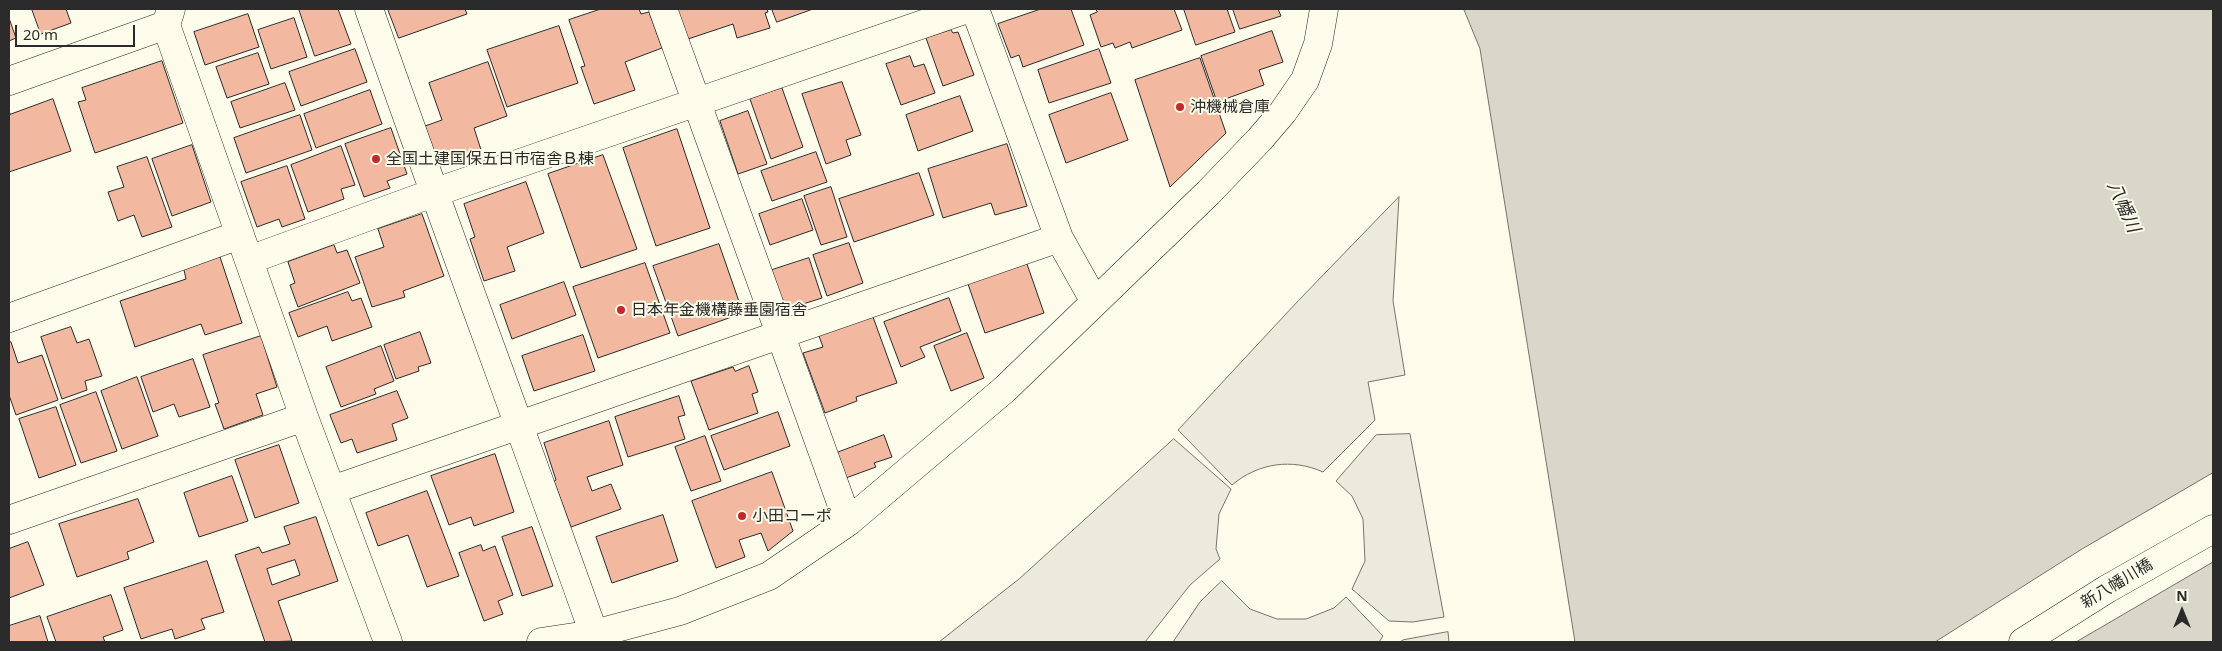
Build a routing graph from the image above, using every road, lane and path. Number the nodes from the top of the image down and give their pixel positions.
1 (369, 9) edge
2 (663, 9) edge
3 (967, 9) edge
4 (975, 9) edge
5 (1324, 9) edge
6 (168, 17) edge
7 (9, 81) edge
8 (696, 101) junction
9 (433, 193) junction
10 (239, 234) junction
11 (1059, 238) junction
12 (249, 260) junction
13 (1095, 302) junction
14 (9, 318) edge
15 (779, 335) junction
16 (304, 417) junction
17 (519, 425) junction
18 (332, 490) junction
19 (9, 520) edge
20 (848, 522) junction
21 (2213, 529) edge
22 (594, 634) junction
23 (388, 642) edge
24 (541, 642) edge
25 (2023, 642) edge

1 - 9 street
2 - 8 street
3 - 8 street
4 - 11 street
5 - 13 street
6 - 7 street
6 - 10 street
8 - 9 street
8 - 15 street
9 - 12 street
9 - 17 street
10 - 12 street
10 - 14 street
11 - 13 street
11 - 15 street
12 - 16 street
13 - 20 street
15 - 17 street
15 - 20 street
16 - 18 street
16 - 19 street
17 - 18 street
17 - 22 street
18 - 23 street
20 - 22 street
21 - 25 street, 新八幡川橋
22 - 24 street

